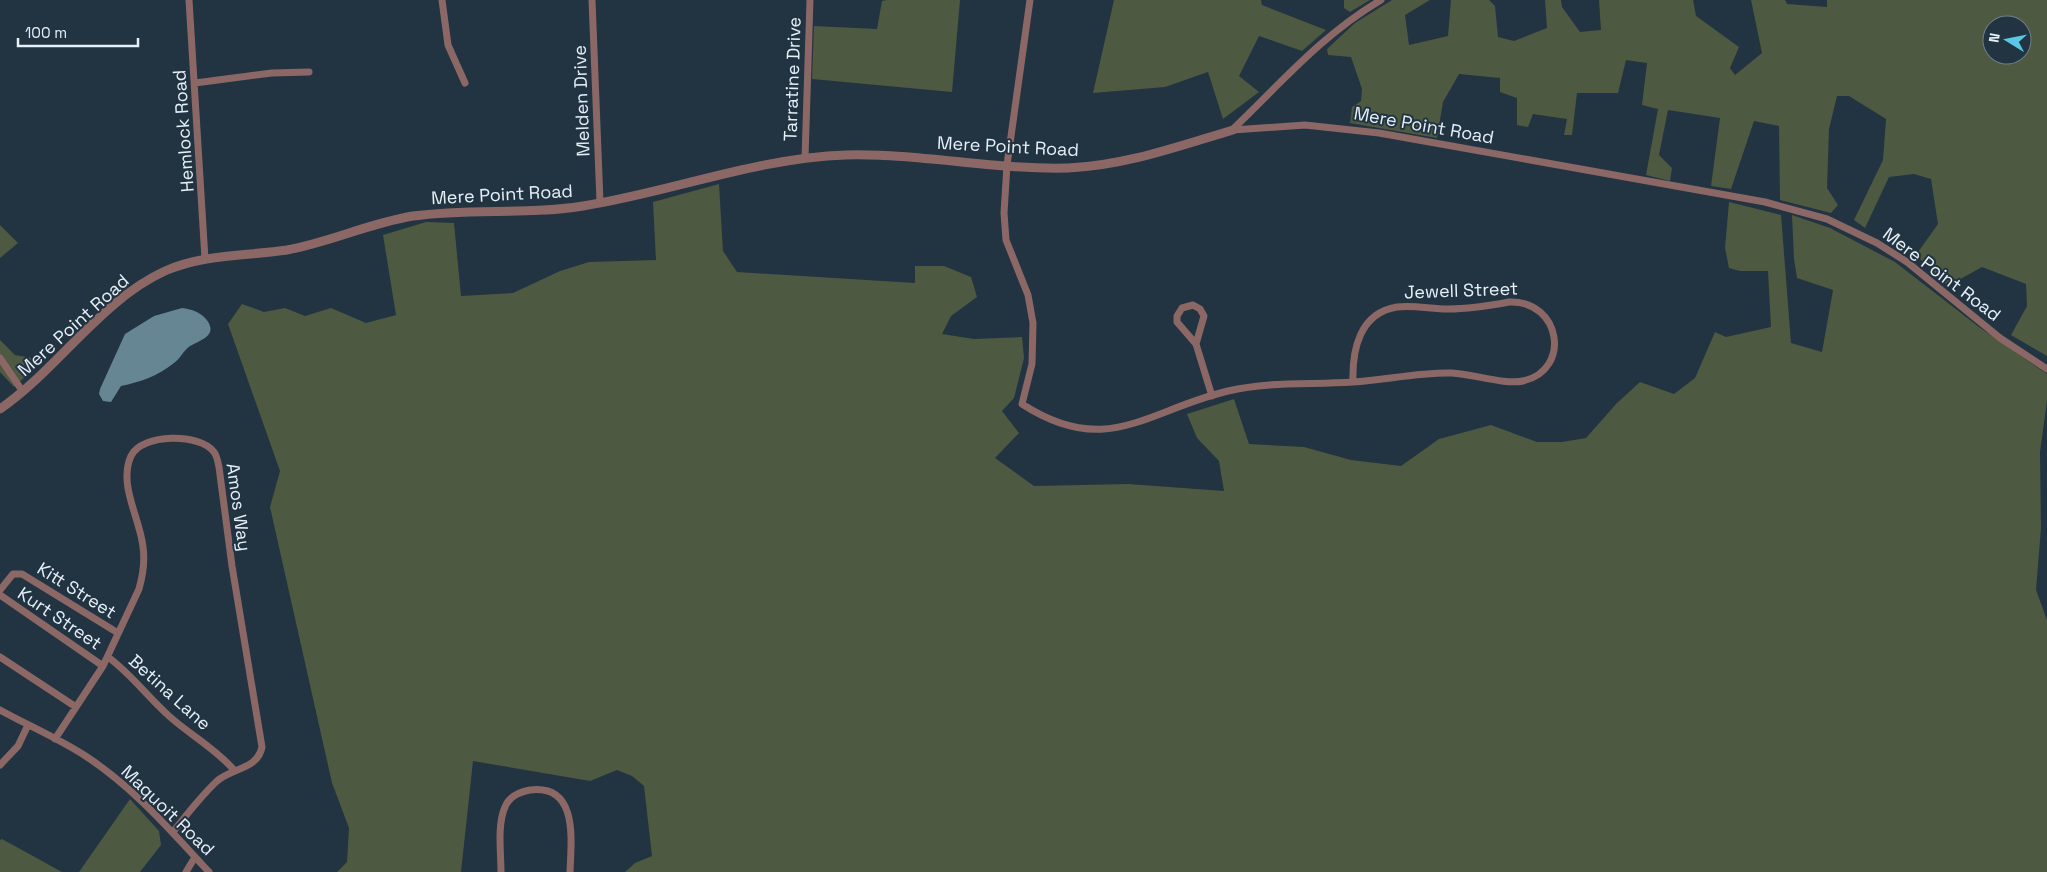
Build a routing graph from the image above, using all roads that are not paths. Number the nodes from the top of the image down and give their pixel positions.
1 (189, 0) edge
2 (442, 0) edge
3 (592, 0) edge
4 (810, 0) edge
5 (1030, 0) edge
6 (1381, 0) edge
7 (309, 72) dead end
8 (195, 83) junction
9 (465, 83) dead end
10 (1233, 130) junction
11 (805, 158) junction
12 (1007, 165) junction
13 (600, 202) junction
14 (205, 259) junction
15 (1196, 344) junction
16 (0, 358) edge
17 (2047, 369) edge
18 (1353, 382) junction
19 (23, 392) junction
20 (1212, 396) junction
21 (0, 409) edge
22 (0, 590) edge
23 (0, 595) edge
24 (118, 633) junction
25 (0, 657) edge
26 (108, 657) junction
27 (103, 666) junction
28 (76, 706) junction
29 (0, 710) edge
30 (28, 725) junction
31 (55, 739) junction
32 (0, 765) edge
33 (234, 770) junction
34 (173, 832) junction
35 (195, 857) junction
36 (186, 872) edge
37 (209, 872) edge
38 (501, 872) edge
39 (570, 872) edge

1 - 8 street, Hemlock Road
2 - 9 street
3 - 13 street, Melden Drive
4 - 11 street, Tarratine Drive
5 - 12 street
6 - 10 street
7 - 8 street
8 - 14 street, Hemlock Road
10 - 12 street, Mere Point Road
10 - 17 street, Mere Point Road
11 - 12 street, Mere Point Road
11 - 13 street, Mere Point Road
12 - 20 street, Jewell Street
13 - 14 street, Mere Point Road
14 - 19 street, Mere Point Road
15 - 15 street
15 - 20 street
16 - 19 street
18 - 18 street, Jewell Street
18 - 20 street, Jewell Street
19 - 21 street, Mere Point Road
22 - 24 street, Kitt Street
23 - 27 street, Kurt Street
24 - 26 street, Amos Way
24 - 33 street, Amos Way
25 - 28 street
26 - 27 street, Amos Way
26 - 33 street, Betina Lane
27 - 28 street, Amos Way
28 - 31 street, Amos Way
29 - 30 street, Maquoit Road
30 - 31 street, Maquoit Road
30 - 32 street
31 - 34 street, Maquoit Road
33 - 34 street, Amos Way
34 - 35 street, Maquoit Road
35 - 36 street
35 - 37 street, Maquoit Road
38 - 39 street

